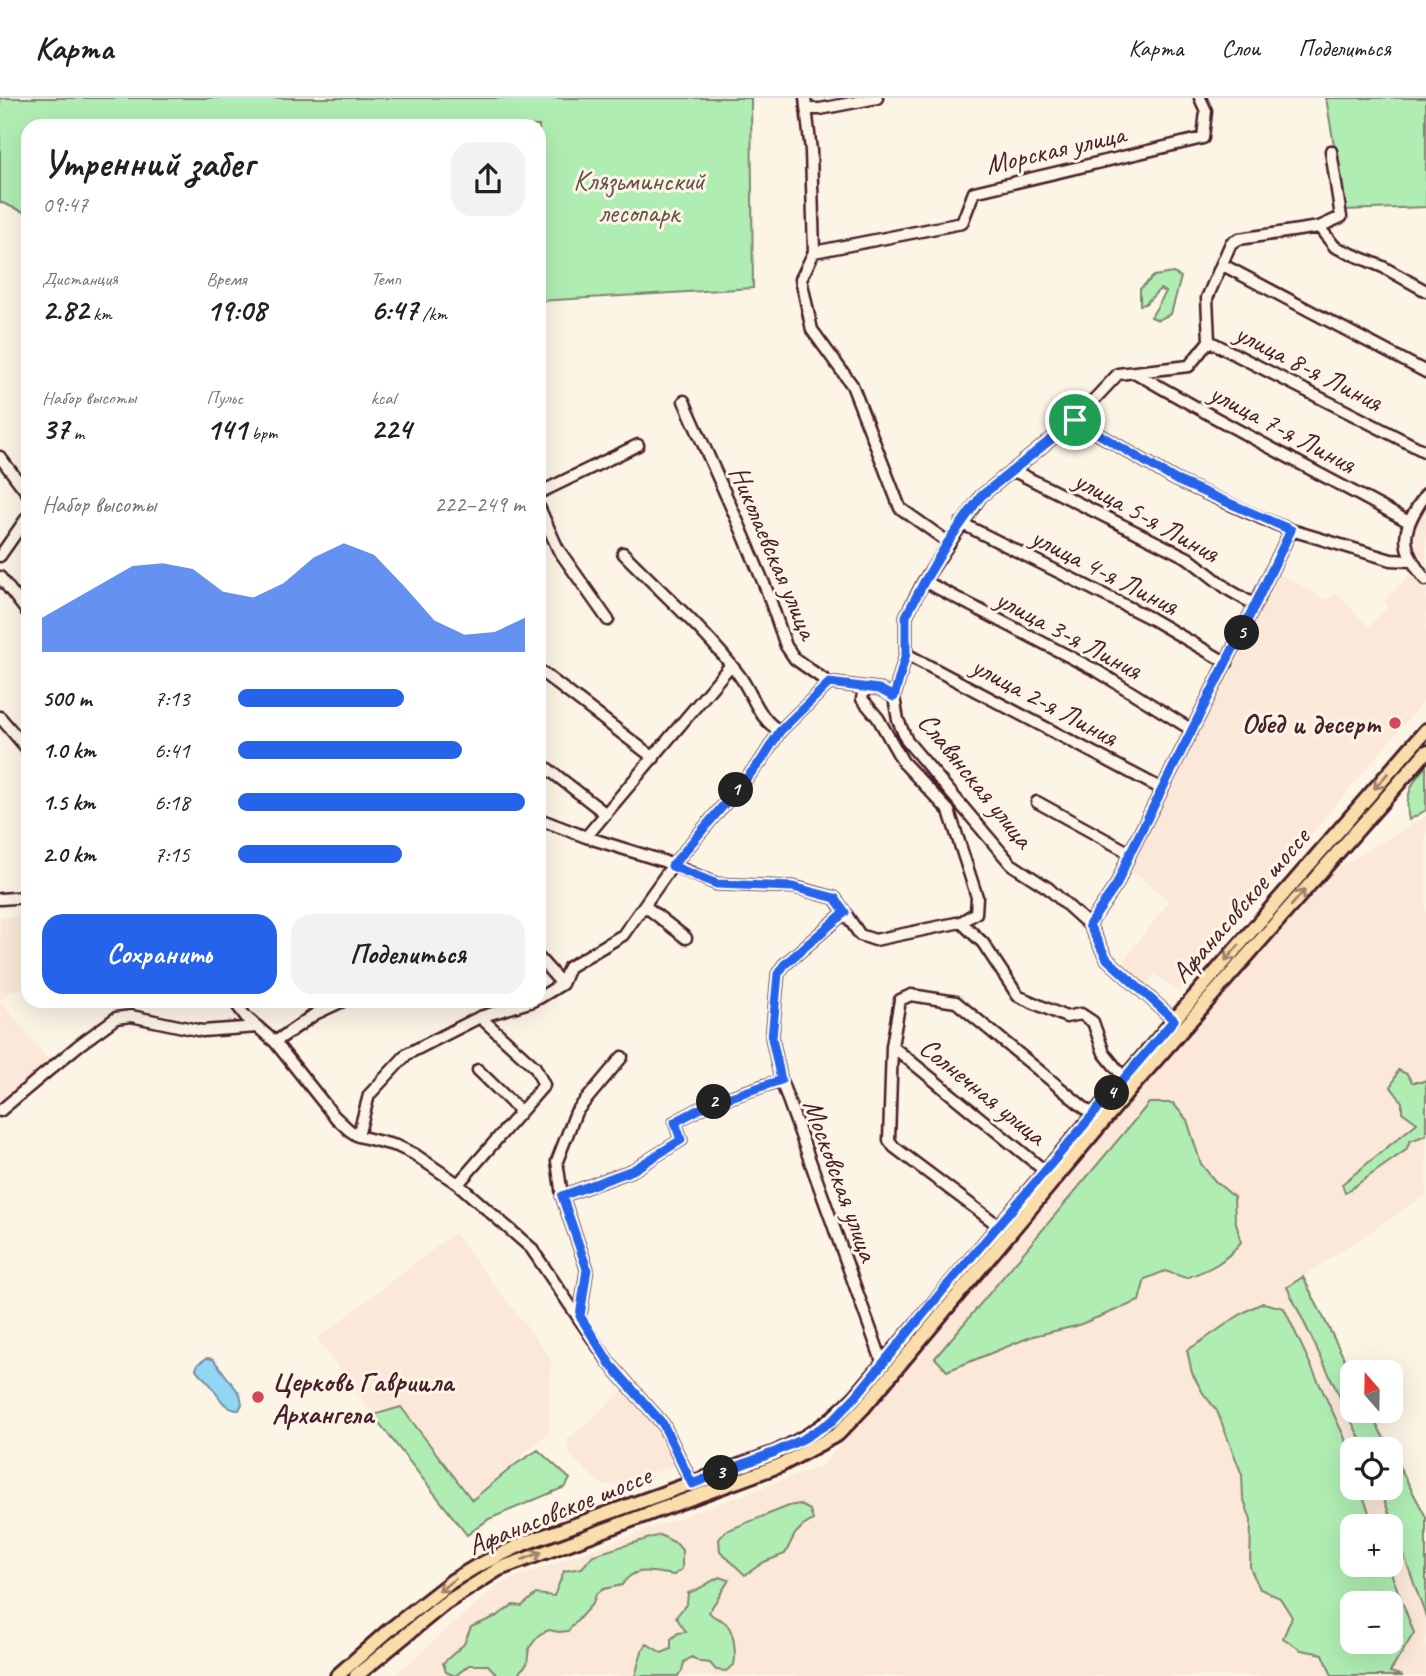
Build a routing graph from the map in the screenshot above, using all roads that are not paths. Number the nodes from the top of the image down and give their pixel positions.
1 (877, 98) edge
2 (1200, 98) edge
3 (806, 103) edge
4 (1331, 151) dead end
5 (1321, 229) junction
6 (814, 251) junction
7 (1223, 264) junction
8 (1426, 290) edge
9 (1209, 341) junction
10 (1136, 372) junction
11 (1426, 372) edge
12 (684, 401) dead end
13 (1075, 420) junction
14 (638, 445) dead end
15 (1426, 452) edge
16 (0, 457) edge
17 (1013, 471) junction
18 (21, 485) edge
19 (546, 490) edge
20 (1426, 494) edge
21 (1409, 522) junction
22 (961, 523) junction
23 (21, 526) edge
24 (546, 528) edge
25 (1291, 530) junction
26 (948, 542) junction
27 (623, 554) dead end
28 (0, 556) edge
29 (1410, 561) junction
30 (0, 577) edge
31 (1426, 580) edge
32 (924, 582) junction
33 (21, 605) edge
34 (1255, 605) junction
35 (607, 620) dead end
36 (906, 654) junction
37 (1227, 663) junction
38 (730, 666) junction
39 (546, 675) edge
40 (829, 683) junction
41 (864, 688) junction
42 (894, 697) junction
43 (0, 717) edge
44 (1192, 730) junction
45 (1426, 730) edge
46 (780, 731) junction
47 (21, 742) edge
48 (1426, 752) edge
49 (654, 758) junction
50 (546, 767) edge
51 (1162, 789) junction
52 (1037, 802) dead end
53 (606, 814) junction
54 (546, 822) edge
55 (586, 837) junction
56 (1130, 853) junction
57 (672, 866) junction
58 (21, 898) edge
59 (0, 899) edge
60 (645, 906) junction
61 (845, 912) junction
62 (961, 922) junction
63 (1089, 925) junction
64 (685, 938) dead end
65 (546, 966) edge
66 (562, 984) junction
67 (546, 994) edge
68 (241, 1008) edge
69 (328, 1008) edge
70 (510, 1008) edge
71 (480, 1017) junction
72 (1174, 1020) junction
73 (258, 1027) junction
74 (275, 1042) junction
75 (892, 1046) junction
76 (622, 1057) dead end
77 (478, 1070) dead end
78 (1124, 1078) junction
79 (781, 1080) junction
80 (0, 1111) edge
81 (520, 1111) junction
82 (1093, 1115) junction
83 (358, 1136) junction
84 (1045, 1171) junction
85 (458, 1184) junction
86 (562, 1196) junction
87 (999, 1226) junction
88 (580, 1316) junction
89 (883, 1364) junction
90 (692, 1484) junction
91 (337, 1676) edge
92 (356, 1676) edge

1 - 3 street
2 - 6 street, Морская улица
3 - 6 street
4 - 5 street
5 - 7 street
5 - 8 street
6 - 26 street
7 - 9 street
7 - 11 street
9 - 10 street, Славянская улица
9 - 15 street, улица 8-я Линия
10 - 13 street, Славянская улица
10 - 21 street, улица 7-я Линия
12 - 40 street, Николаевская улица
13 - 17 street, Славянская улица
13 - 25 street
14 - 19 street
16 - 18 street
17 - 22 street, Славянская улица
17 - 34 street, улица 5-я Линия
20 - 21 street
21 - 29 street
22 - 26 street, Славянская улица
22 - 37 street, улица 4-я Линия
23 - 28 street
24 - 35 street
25 - 29 street
25 - 34 street
26 - 32 street, Славянская улица
27 - 38 street
29 - 31 street
30 - 33 street
32 - 36 street, Славянская улица
32 - 44 street, улица 3-я Линия
34 - 37 street
36 - 42 street, Славянская улица
36 - 51 street, улица 2-я Линия
37 - 44 street
38 - 46 street
38 - 49 street
39 - 49 street
40 - 41 street, Николаевская улица
40 - 46 street
41 - 42 street, Николаевская улица
41 - 62 street
42 - 63 street, Славянская улица
43 - 47 street
44 - 51 street
45 -> 72 main road, Афанасовское шоссе
46 - 57 street
92 -> 48 main road, Афанасовское шоссе
49 - 53 street
50 - 53 street
51 - 56 street
52 - 56 street
53 - 55 street
54 - 55 street
55 - 57 street
56 - 63 street
57 - 60 street
57 - 61 street
58 - 59 street
60 - 64 street
60 - 66 street
61 - 62 street
61 - 79 street, Московская улица
62 - 78 street
63 - 72 street, Славянская улица
65 - 66 street
66 - 67 street
68 - 73 street
69 - 74 street
70 - 71 street
71 - 81 street
71 - 83 street
72 - 78 main road, Афанасовское шоссе
73 - 74 street
73 - 80 street
74 - 83 street
75 - 82 street
75 - 84 street, Солнечная улица
75 - 87 street
76 - 86 street
77 - 81 street
78 - 82 main road, Афанасовское шоссе
79 - 86 street
79 - 89 street, Московская улица
81 - 85 street
82 - 84 main road, Афанасовское шоссе
83 - 85 street
84 - 87 main road, Афанасовское шоссе
85 - 88 street
86 - 88 street
87 - 89 main road, Афанасовское шоссе
88 - 90 street
89 - 90 main road, Афанасовское шоссе
90 -> 91 main road, Афанасовское шоссе

